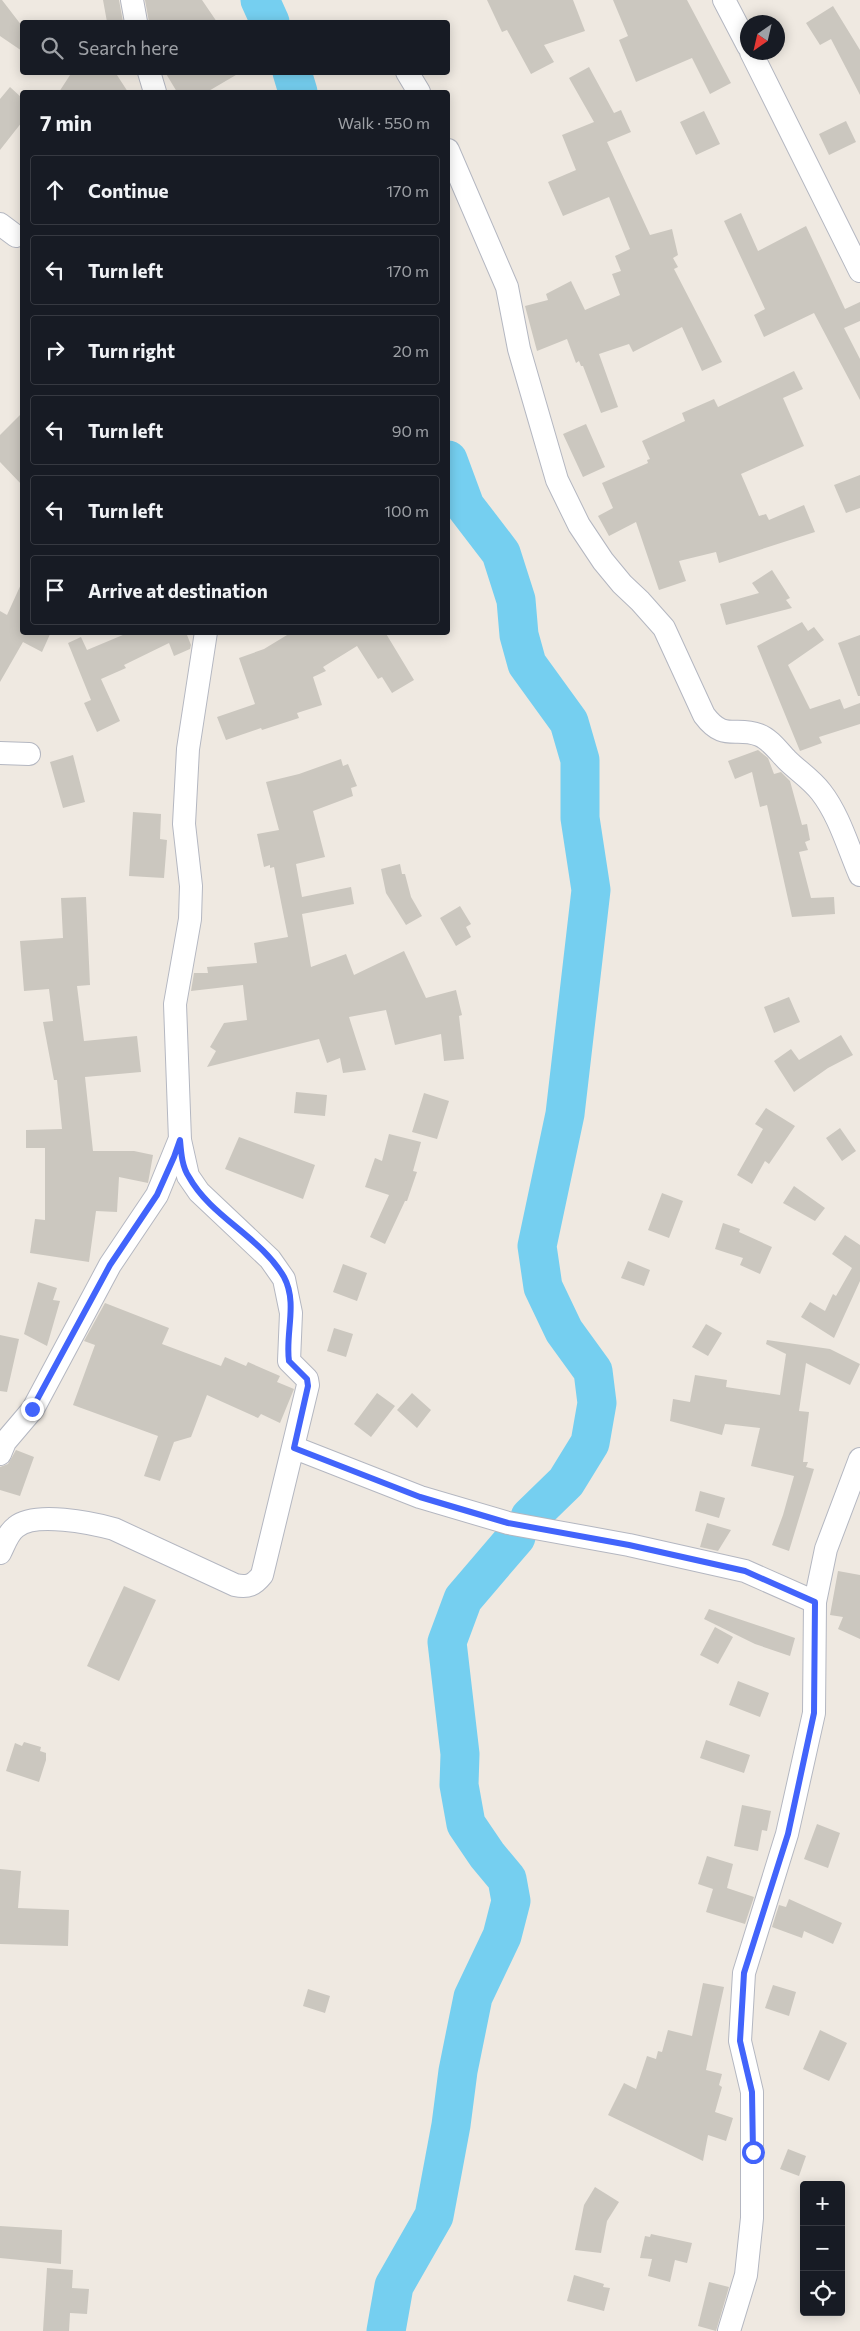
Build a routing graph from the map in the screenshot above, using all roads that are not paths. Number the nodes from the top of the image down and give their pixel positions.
1 (132, 0) edge
2 (724, 0) edge
3 (136, 20) edge
4 (740, 31) edge
5 (755, 60) edge
6 (150, 75) edge
7 (409, 75) edge
8 (154, 90) edge
9 (418, 90) edge
10 (450, 155) edge
11 (860, 271) edge
12 (206, 635) edge
13 (0, 753) edge
14 (29, 754) dead end
15 (860, 875) edge
16 (180, 1140) junction
17 (294, 1448) junction
18 (0, 1454) edge
19 (860, 1459) edge
20 (0, 1553) edge
21 (815, 1602) junction
22 (729, 2331) edge

1 - 3 street
2 - 4 street
5 - 11 street
6 - 8 street
7 - 9 street
10 - 15 street
12 - 16 street
13 - 14 street
16 - 17 street
16 - 18 street
17 - 20 street
17 - 21 street
19 - 21 street
21 - 22 street

